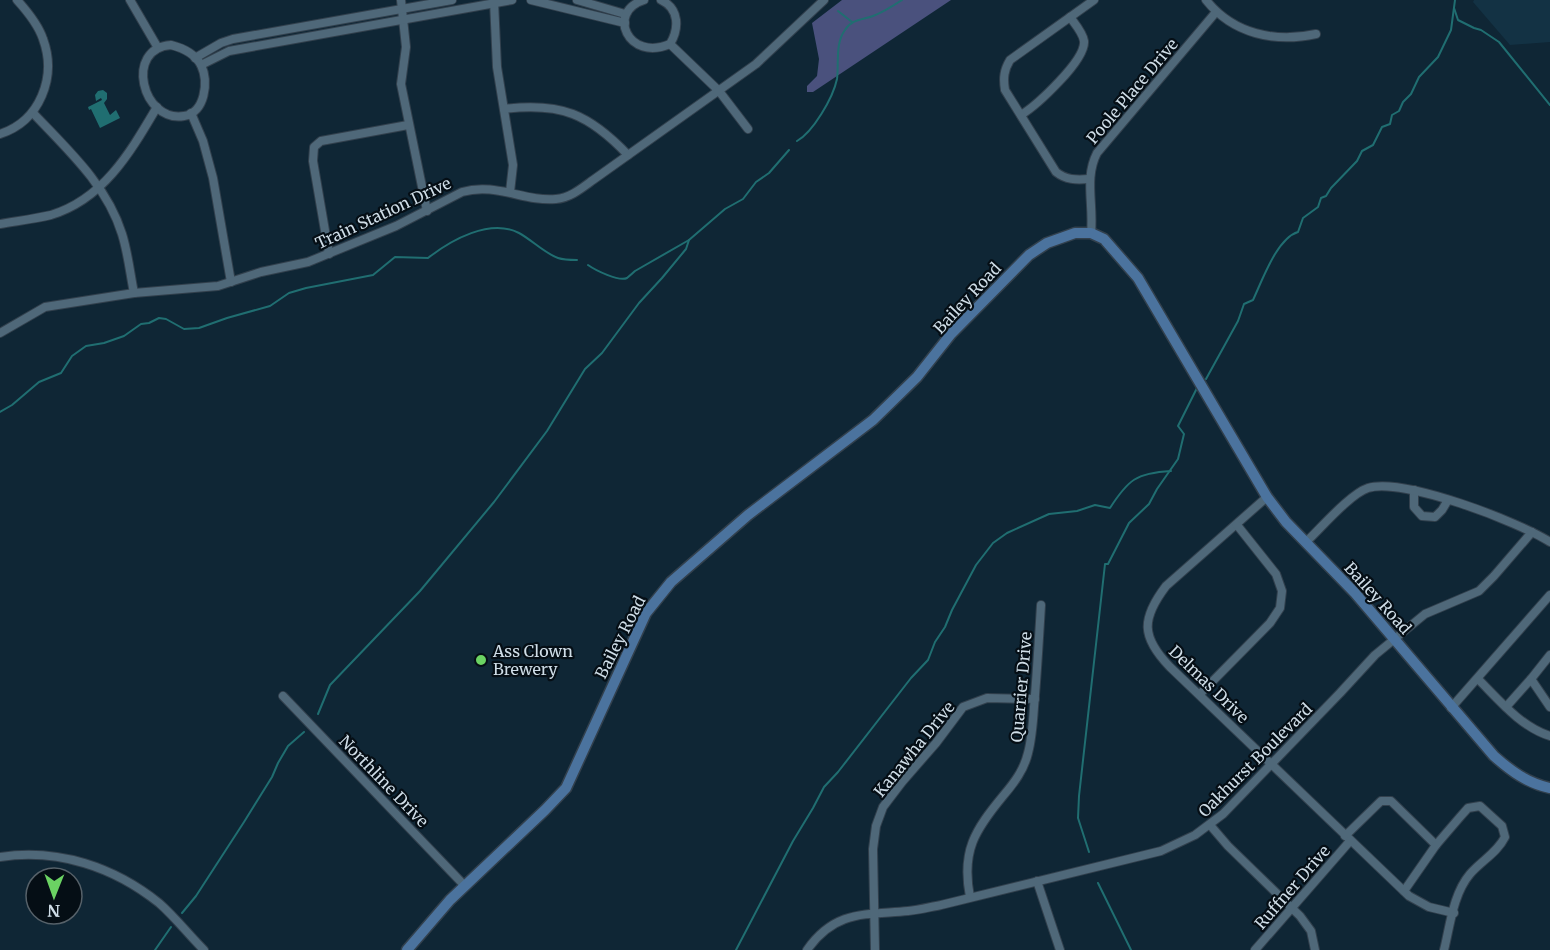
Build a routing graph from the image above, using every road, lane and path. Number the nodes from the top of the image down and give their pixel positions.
1 (17, 0) edge
2 (130, 0) edge
3 (401, 0) edge
4 (452, 0) edge
5 (512, 0) edge
6 (531, 0) edge
7 (577, 0) edge
8 (644, 0) edge
9 (661, 0) edge
10 (824, 0) edge
11 (1094, 0) edge
12 (1206, 0) edge
13 (494, 2) edge
14 (402, 10) junction
15 (1216, 12) junction
16 (1070, 17) junction
17 (625, 18) junction
18 (403, 20) junction
19 (1316, 34) dead end
20 (670, 44) junction
21 (158, 48) junction
22 (195, 58) junction
23 (201, 65) junction
24 (719, 91) junction
25 (157, 107) junction
26 (504, 109) junction
27 (33, 113) junction
28 (191, 113) junction
29 (1021, 115) junction
30 (408, 125) junction
31 (748, 129) dead end
32 (0, 134) edge
33 (627, 155) junction
34 (1089, 179) junction
35 (99, 187) junction
36 (510, 192) junction
37 (427, 211) junction
38 (0, 224) edge
39 (1091, 233) junction
40 (329, 254) junction
41 (231, 282) junction
42 (134, 293) junction
43 (0, 333) edge
44 (1414, 489) junction
45 (1267, 497) junction
46 (1448, 500) junction
47 (1237, 525) junction
48 (1532, 532) junction
49 (1306, 542) junction
50 (1550, 542) edge
51 (1550, 595) edge
52 (1041, 605) dead end
53 (1394, 638) junction
54 (1550, 655) edge
55 (1478, 679) junction
56 (1531, 679) junction
57 (1200, 694) junction
58 (283, 696) dead end
59 (1035, 699) junction
60 (1506, 707) junction
61 (1550, 707) edge
62 (1451, 708) junction
63 (1550, 736) edge
64 (1271, 765) junction
65 (1550, 788) edge
66 (1210, 825) junction
67 (1347, 839) junction
68 (1436, 845) junction
69 (0, 857) edge
70 (1037, 881) junction
71 (464, 885) junction
72 (1404, 891) junction
73 (970, 897) junction
74 (1292, 908) junction
75 (874, 912) junction
76 (1454, 913) junction
77 (204, 950) edge
78 (407, 950) edge
79 (807, 950) edge
80 (875, 950) edge
81 (1060, 950) edge
82 (1255, 950) edge
83 (1316, 950) edge
84 (1444, 950) edge

1 - 27 street
2 - 21 street
3 - 14 street
4 - 14 street
5 - 13 street
6 - 17 street
7 - 17 street
8 - 17 street
9 - 20 street
10 - 24 street, Train Station Drive
11 - 16 street
12 - 15 street
13 - 18 street
13 - 26 street
14 - 18 street
14 - 22 street
15 - 19 street
15 - 34 street, Poole Place Drive
16 - 29 street
16 - 29 street
17 - 20 street
18 - 23 street
18 - 30 street
20 - 24 street
21 - 22 street
21 - 25 street
22 - 23 street
23 - 28 street
24 - 31 street
24 - 33 street, Train Station Drive
25 - 28 street
25 - 35 street
26 - 33 street
26 - 36 street
27 - 32 street
27 - 35 street
28 - 41 street
29 - 34 street
30 - 37 street
30 - 40 street
33 - 36 street, Train Station Drive
34 - 39 street, Poole Place Drive
35 - 38 street
35 - 42 street
36 - 37 street, Train Station Drive
37 - 40 street, Train Station Drive
39 - 45 street, Bailey Road
39 - 71 street, Bailey Road
40 - 41 street, Train Station Drive
41 - 42 street, Train Station Drive
42 - 43 street, Train Station Drive
44 - 46 street
44 - 46 street
44 - 49 street
45 - 47 street, Delmas Drive
45 - 49 street, Bailey Road
46 - 48 street
47 - 57 street
47 - 57 street, Delmas Drive
48 - 50 street
48 - 53 street, Oakhurst Boulevard
49 - 53 street, Bailey Road
51 - 55 street
52 - 59 street, Quarrier Drive
53 - 62 street, Bailey Road
53 - 64 street, Oakhurst Boulevard
54 - 56 street
55 - 60 street
55 - 62 street
56 - 60 street
56 - 61 street
57 - 64 street, Delmas Drive
58 - 71 street, Northline Drive
59 - 73 street, Quarrier Drive
59 - 75 street, Kanawha Drive
60 - 63 street
62 - 65 street, Bailey Road
64 - 66 street, Oakhurst Boulevard
64 - 67 street, Delmas Drive
66 - 70 street, Oakhurst Boulevard
66 - 74 street
67 - 68 street, Ruffner Drive
67 - 72 street, Delmas Drive
67 - 74 street, Ruffner Drive
68 - 72 street
68 - 76 street
69 - 77 street
70 - 73 street, Oakhurst Boulevard
70 - 81 street
71 - 78 street, Bailey Road
72 - 76 street, Delmas Drive
73 - 75 street, Oakhurst Boulevard
74 - 82 street, Ruffner Drive
74 - 83 street
75 - 79 street, Oakhurst Boulevard
75 - 80 street, Kanawha Drive
76 - 84 street

